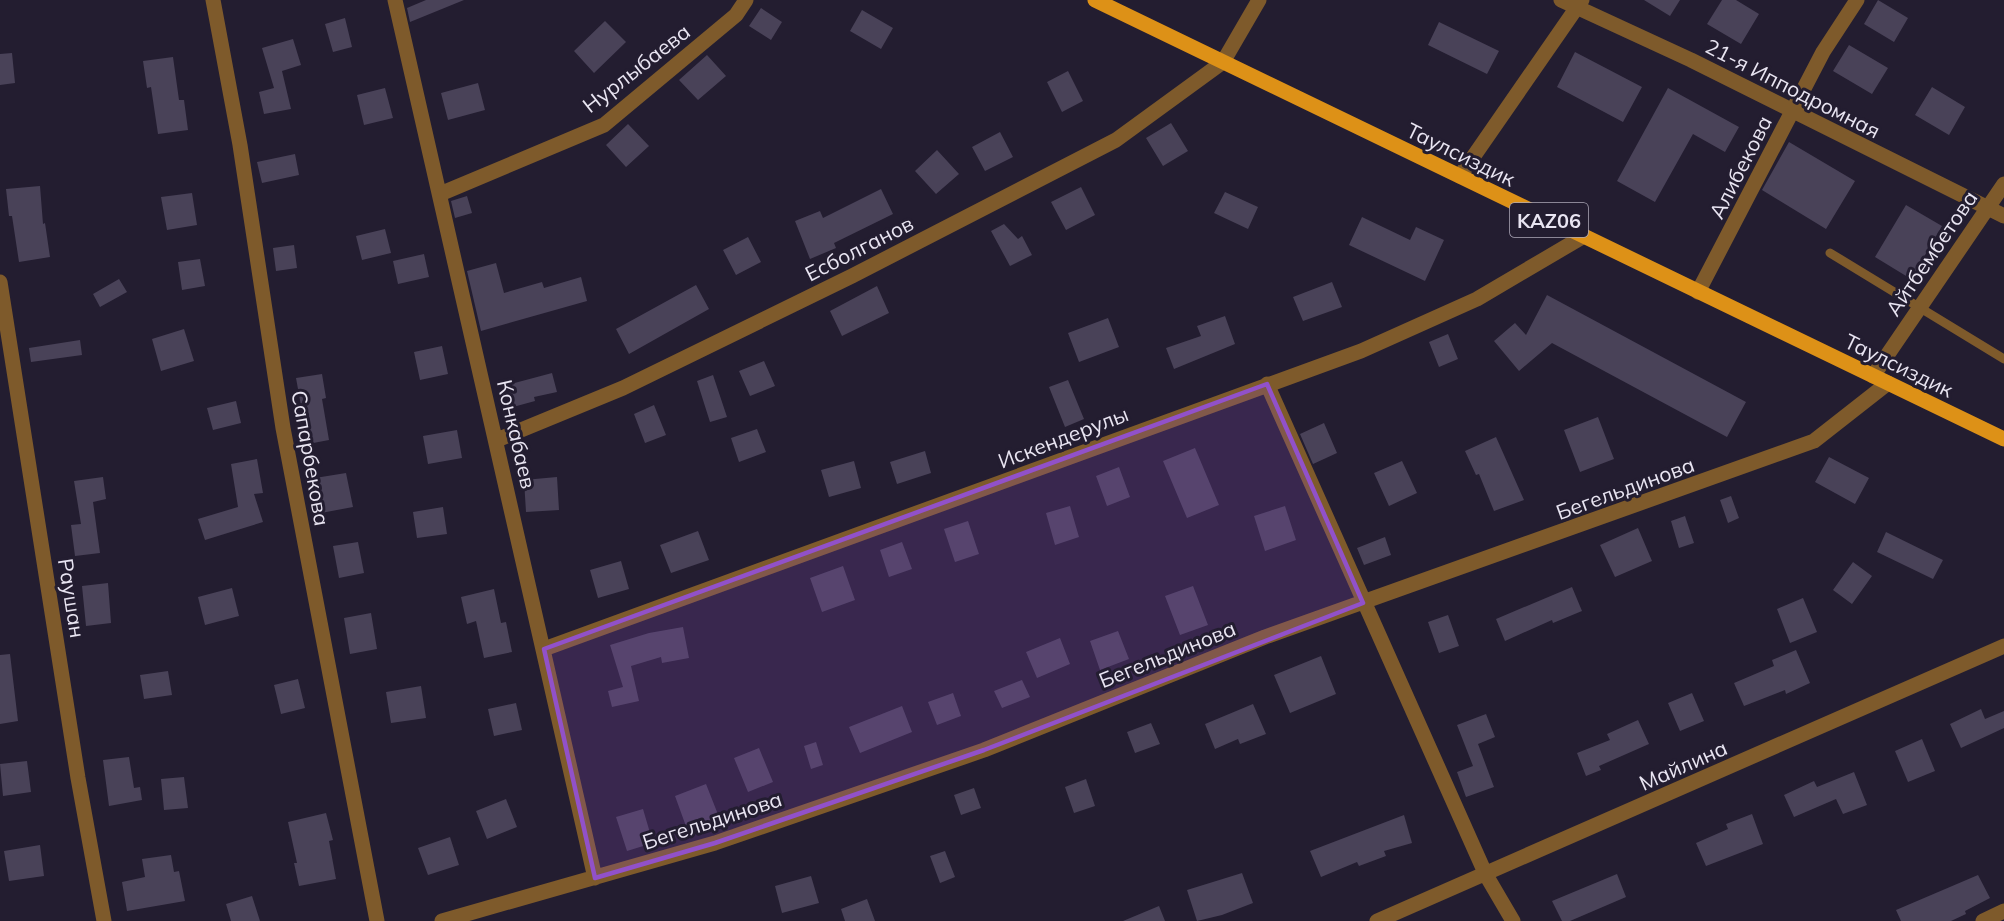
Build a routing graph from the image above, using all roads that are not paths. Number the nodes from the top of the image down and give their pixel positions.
1 (213, 0) edge
2 (395, 0) edge
3 (746, 0) edge
4 (1095, 0) edge
5 (1259, 0) edge
6 (1561, 0) edge
7 (1857, 0) edge
8 (1579, 4) edge
9 (1223, 62) junction
10 (1792, 111) junction
11 (1460, 176) junction
12 (2004, 184) edge
13 (440, 194) junction
14 (1987, 209) junction
15 (2004, 216) edge
16 (1584, 236) junction
17 (1830, 253) dead end
18 (0, 282) edge
19 (1698, 292) junction
20 (1919, 308) junction
21 (2004, 359) edge
22 (1873, 376) junction
23 (1888, 383) junction
24 (1267, 384) junction
25 (2004, 439) edge
26 (497, 440) junction
27 (1363, 603) junction
28 (2004, 646) edge
29 (544, 649) junction
30 (1486, 875) junction
31 (595, 878) junction
32 (2004, 911) edge
33 (104, 921) edge
34 (377, 921) edge
35 (442, 921) edge
36 (1377, 921) edge
37 (1513, 921) edge
38 (1983, 921) edge

1 - 34 street, Сапарбекова
2 - 13 street, Конкабаев
3 - 13 street, Нурлыбаева
4 - 9 main road, Таулсиздик / KAZ06
5 - 9 street
6 - 8 street, 21-я Ипподромная
7 - 10 street, Алибекова
8 - 10 street, 21-я Ипподромная
8 - 11 street
9 - 11 main road, Таулсиздик / KAZ06
9 - 26 street, Есболганов
10 - 14 street, 21-я Ипподромная
10 - 19 street, Алибекова
11 - 16 main road, Таулсиздик / KAZ06
12 - 14 street, Айтбембетова
13 - 26 street, Конкабаев
14 - 15 street, 21-я Ипподромная
14 - 20 street, Айтбембетова
16 - 19 main road, Таулсиздик / KAZ06
16 - 24 street, Искендерулы
17 - 20 lane
18 - 33 street, Раушан
19 - 22 main road, Таулсиздик / KAZ06
20 - 21 lane
20 - 22 street, Айтбембетова
22 - 23 main road, Таулсиздик / KAZ06
23 - 25 main road, Таулсиздик / KAZ06
23 - 27 street, Бегельдинова
24 - 27 street
24 - 29 street, Искендерулы
26 - 29 street, Конкабаев
27 - 30 street
27 - 31 street, Бегельдинова
28 - 30 street, Майлина
29 - 31 street, Конкабаев
30 - 36 street, Майлина
30 - 37 street
31 - 35 street, Бегельдинова
32 - 38 street

